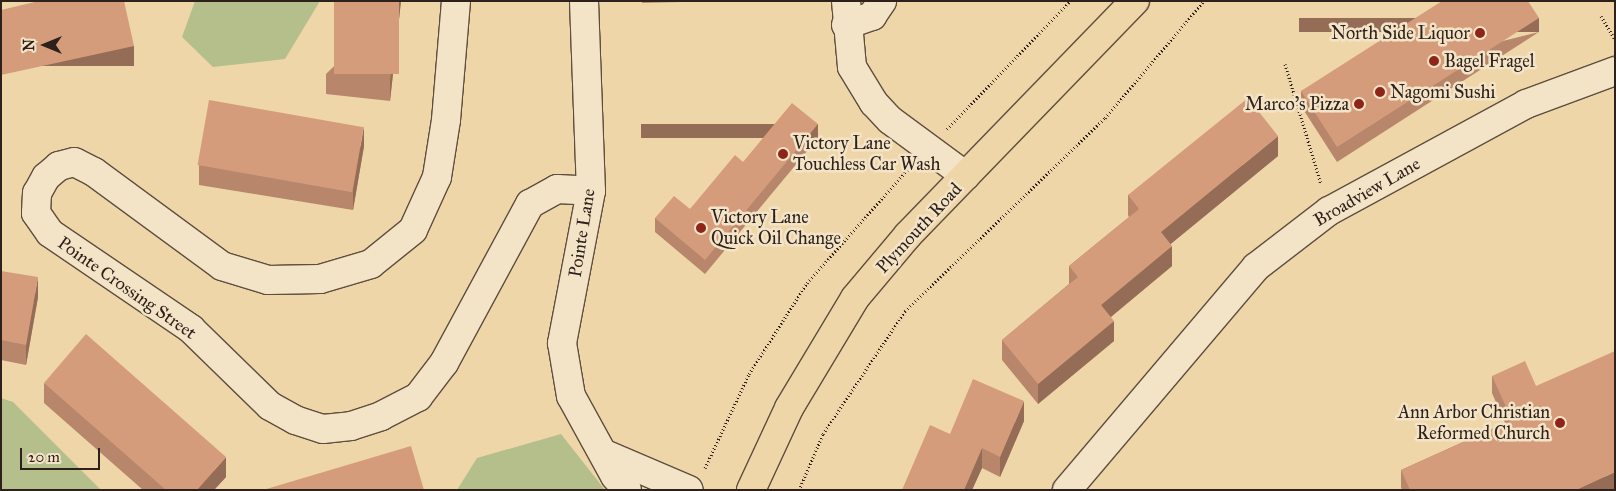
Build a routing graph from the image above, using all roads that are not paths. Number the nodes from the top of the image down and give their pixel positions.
1 (456, 1) edge
2 (584, 1) edge
3 (882, 1) edge
4 (1135, 1) edge
5 (846, 13) edge
6 (1615, 71) edge
7 (966, 176) junction
8 (591, 191) junction
9 (605, 454) junction
10 (696, 481) edge
11 (627, 490) edge
12 (751, 490) edge
13 (1067, 490) edge

1 - 8 street, Pointe Crossing Street
2 - 8 street, Pointe Lane
3 - 5 street
4 - 7 main road, Plymouth Road
5 - 7 street
6 - 13 street, Broadview Lane
7 - 12 main road, Plymouth Road
8 - 9 street, Pointe Lane
9 - 10 street
9 - 11 street, Pointe Lane

